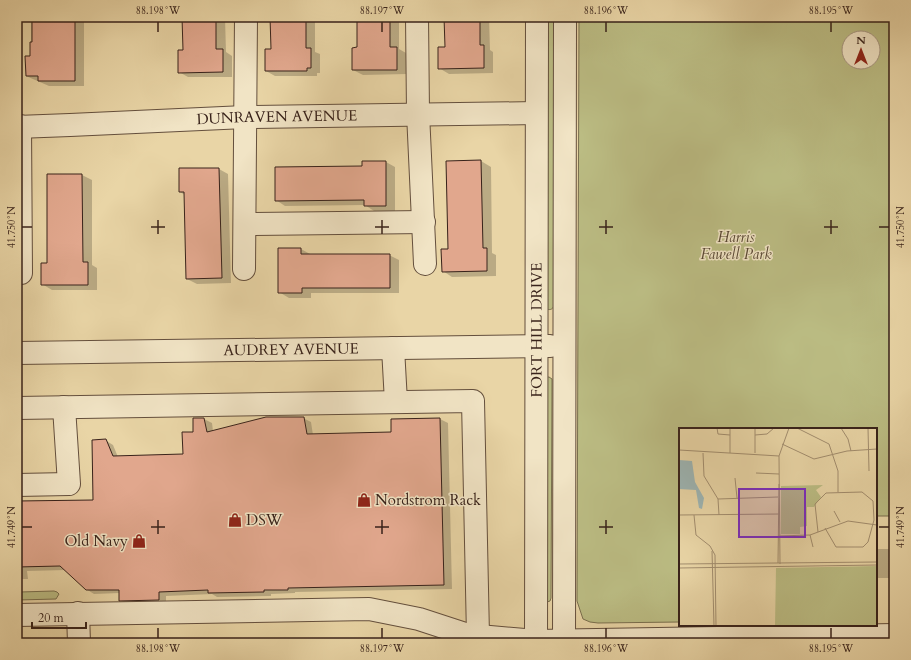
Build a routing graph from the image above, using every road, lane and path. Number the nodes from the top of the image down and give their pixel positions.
1 (246, 17) edge
2 (417, 17) edge
3 (537, 17) edge
4 (565, 17) edge
5 (418, 113) junction
6 (536, 113) junction
7 (245, 117) junction
8 (18, 127) edge
9 (424, 222) junction
10 (245, 224) junction
11 (425, 264) dead end
12 (244, 269) dead end
13 (22, 273) dead end
14 (565, 346) junction
15 (536, 347) junction
16 (393, 348) junction
17 (17, 353) edge
18 (396, 402) junction
19 (64, 407) junction
20 (17, 408) edge
21 (17, 485) edge
22 (78, 613) junction
23 (17, 615) edge
24 (441, 635) edge
25 (894, 635) edge
26 (478, 636) junction
27 (795, 640) edge
28 (536, 642) edge
29 (564, 642) edge
30 (79, 643) edge

1 - 7 street
2 - 5 street
3 - 6 street, FORT HILL DRIVE
4 - 14 street, FORT HILL DRIVE
5 - 6 street, DUNRAVEN AVENUE
5 - 7 street, DUNRAVEN AVENUE
5 - 9 street
6 - 15 street, FORT HILL DRIVE
7 - 8 street, DUNRAVEN AVENUE
7 - 10 street
8 - 13 street
9 - 10 street
9 - 11 street
10 - 12 street
14 - 15 street, AUDREY AVENUE
14 - 29 street, FORT HILL DRIVE
15 - 16 street, AUDREY AVENUE
15 - 28 street, FORT HILL DRIVE
16 - 17 street, AUDREY AVENUE
16 - 18 street
18 - 19 street
18 - 26 street
19 - 20 street
19 - 21 street
22 - 23 street
22 - 24 street
22 - 30 street
24 - 26 street
25 - 27 street
26 - 28 street
27 - 29 street
28 - 29 street

